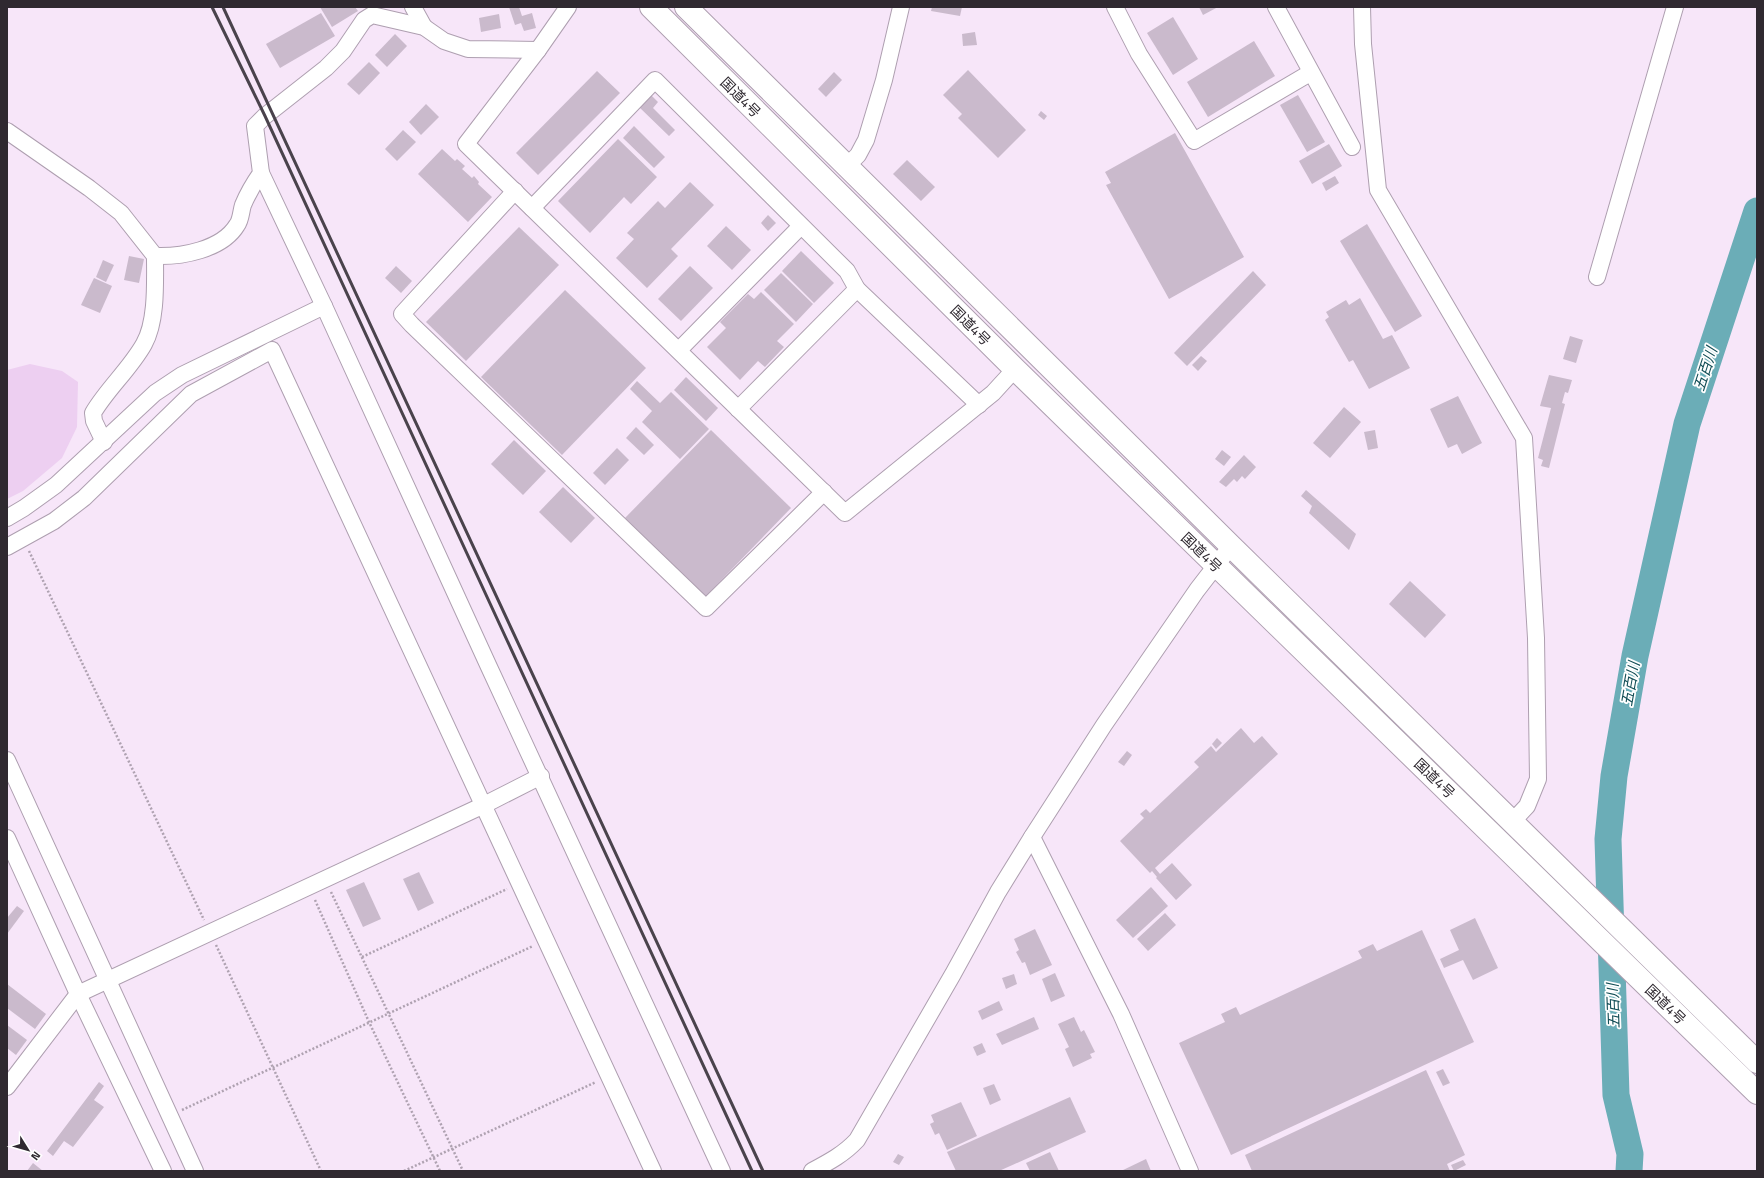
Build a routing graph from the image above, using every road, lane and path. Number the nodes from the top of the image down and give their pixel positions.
1 (413, 7) edge
2 (568, 7) edge
3 (651, 7) edge
4 (686, 7) edge
5 (901, 7) edge
6 (1115, 7) edge
7 (1276, 7) edge
8 (1362, 7) edge
9 (1675, 7) edge
10 (424, 27) junction
11 (538, 50) junction
12 (1310, 73) junction
13 (7, 131) edge
14 (1352, 147) dead end
15 (846, 167) junction
16 (261, 173) junction
17 (515, 191) junction
18 (532, 208) junction
19 (801, 226) junction
20 (155, 256) junction
21 (1597, 277) dead end
22 (857, 289) junction
23 (324, 306) junction
24 (265, 335) junction
25 (272, 350) junction
26 (679, 350) junction
27 (1016, 369) junction
28 (979, 405) junction
29 (738, 408) junction
30 (104, 442) junction
31 (824, 492) junction
32 (7, 518) edge
33 (23, 539) junction
34 (1231, 546) junction
35 (7, 548) edge
36 (1215, 566) junction
37 (7, 760) edge
38 (541, 776) junction
39 (484, 805) junction
40 (1512, 822) junction
41 (1032, 837) junction
42 (7, 838) edge
43 (520, 883) junction
44 (331, 891) dead end
45 (315, 900) dead end
46 (210, 932) junction
47 (546, 940) junction
48 (362, 957) junction
49 (108, 980) junction
50 (78, 994) junction
51 (389, 1013) junction
52 (369, 1022) junction
53 (1757, 1062) edge
54 (274, 1067) junction
55 (609, 1076) junction
56 (7, 1087) edge
57 (1757, 1093) edge
58 (170, 1116) junction
59 (453, 1148) junction
60 (434, 1157) junction
61 (164, 1171) edge
62 (195, 1171) edge
63 (321, 1171) edge
64 (404, 1171) edge
65 (440, 1171) edge
66 (463, 1171) edge
67 (653, 1171) edge
68 (722, 1171) edge
69 (812, 1171) edge
70 (1190, 1171) edge

1 - 10 street
2 - 11 street
3 - 27 highway, 国道4号
4 - 15 highway, 国道4号
5 - 15 street
6 - 12 street
7 - 12 street
8 - 40 street
9 - 21 street
10 - 11 street
10 - 16 street
11 - 17 street
12 - 14 street
13 - 20 street
15 - 34 highway, 国道4号
16 - 20 street
16 - 23 street
17 - 18 street
17 - 31 street
18 - 19 street
18 - 26 street
19 - 22 street
19 - 26 street
20 - 30 street
22 - 28 street
22 - 29 street
23 - 24 street
23 - 38 street
24 - 25 street
24 - 30 street
25 - 33 street
25 - 39 street
26 - 29 street
27 - 28 street
27 - 36 highway, 国道4号
28 - 31 street
29 - 31 street
30 - 32 street
33 - 35 street
33 - 46 path
34 - 36 street
34 - 40 highway, 国道4号
36 - 41 street
36 - 57 highway, 国道4号
37 - 49 street
38 - 39 street
38 - 68 street
39 - 43 street
39 - 46 street
40 - 53 highway, 国道4号
41 - 69 street
41 - 70 street
42 - 50 street
43 - 47 street
43 - 48 path
44 - 48 path
45 - 52 path
46 - 49 street
46 - 54 path
47 - 51 path
47 - 55 street
48 - 51 path
49 - 50 street
49 - 58 street
50 - 56 street
50 - 61 street
51 - 52 path
51 - 59 path
52 - 54 path
52 - 60 path
54 - 58 path
54 - 63 path
55 - 59 path
55 - 67 street
58 - 62 street
59 - 60 path
59 - 66 path
60 - 64 path
60 - 65 path

